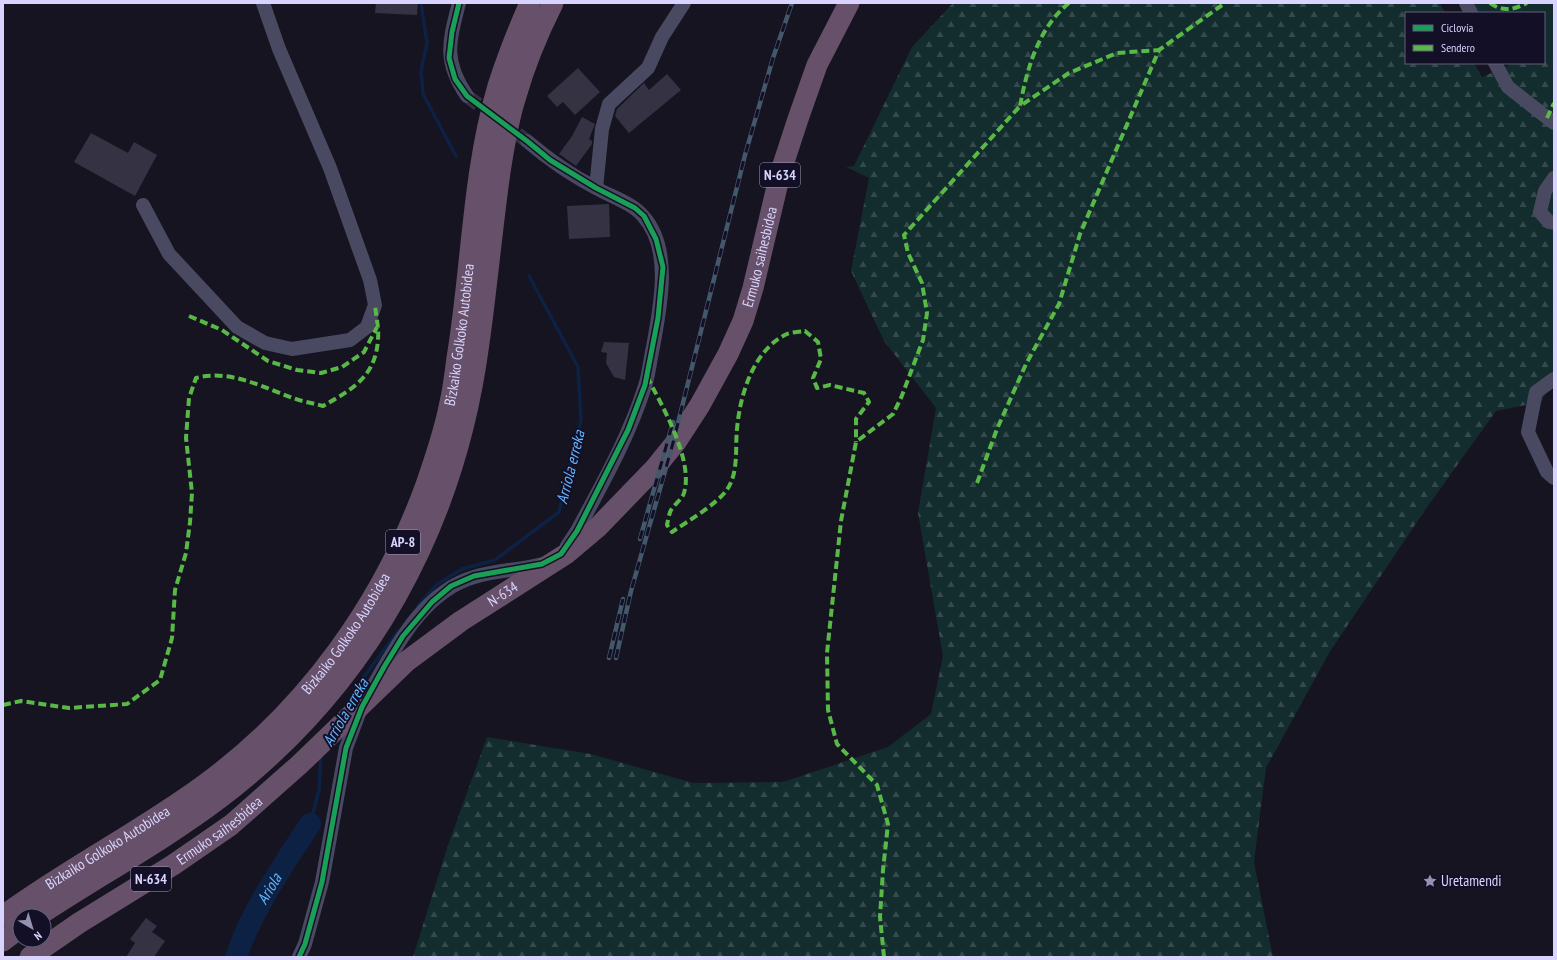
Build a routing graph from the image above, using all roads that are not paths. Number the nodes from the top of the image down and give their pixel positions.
1 (263, 3) edge
2 (459, 3) edge
3 (530, 3) edge
4 (553, 3) edge
5 (684, 3) edge
6 (849, 3) edge
7 (1466, 3) edge
8 (1470, 12) edge
9 (1496, 64) edge
10 (467, 96) tunnel mouth
11 (1554, 123) edge
12 (527, 140) tunnel mouth
13 (1554, 178) edge
14 (596, 188) junction
15 (143, 205) dead end
16 (1554, 223) edge
17 (728, 354) joint
18 (1554, 379) edge
19 (1554, 478) edge
20 (268, 794) joint
21 (51, 908) edge
22 (3, 916) edge
23 (12, 934) edge
24 (3, 941) edge
25 (30, 957) edge
26 (299, 957) edge

1 - 15 street
2 - 10 street
3 - 22 highway, Bizkaiko Golkoko Autobidea / AP-8
4 - 21 highway, Bizkaiko Golkoko Autobidea / AP-8
5 - 14 street
6 - 17 highway, Ermuko saihesbidea / N-634
7 - 8 street
9 - 11 street
12 - 14 street
13 - 16 street
14 - 26 street
17 - 20 highway, N-634
18 - 19 street
20 - 25 highway, Ermuko saihesbidea / N-634
23 - 24 highway

